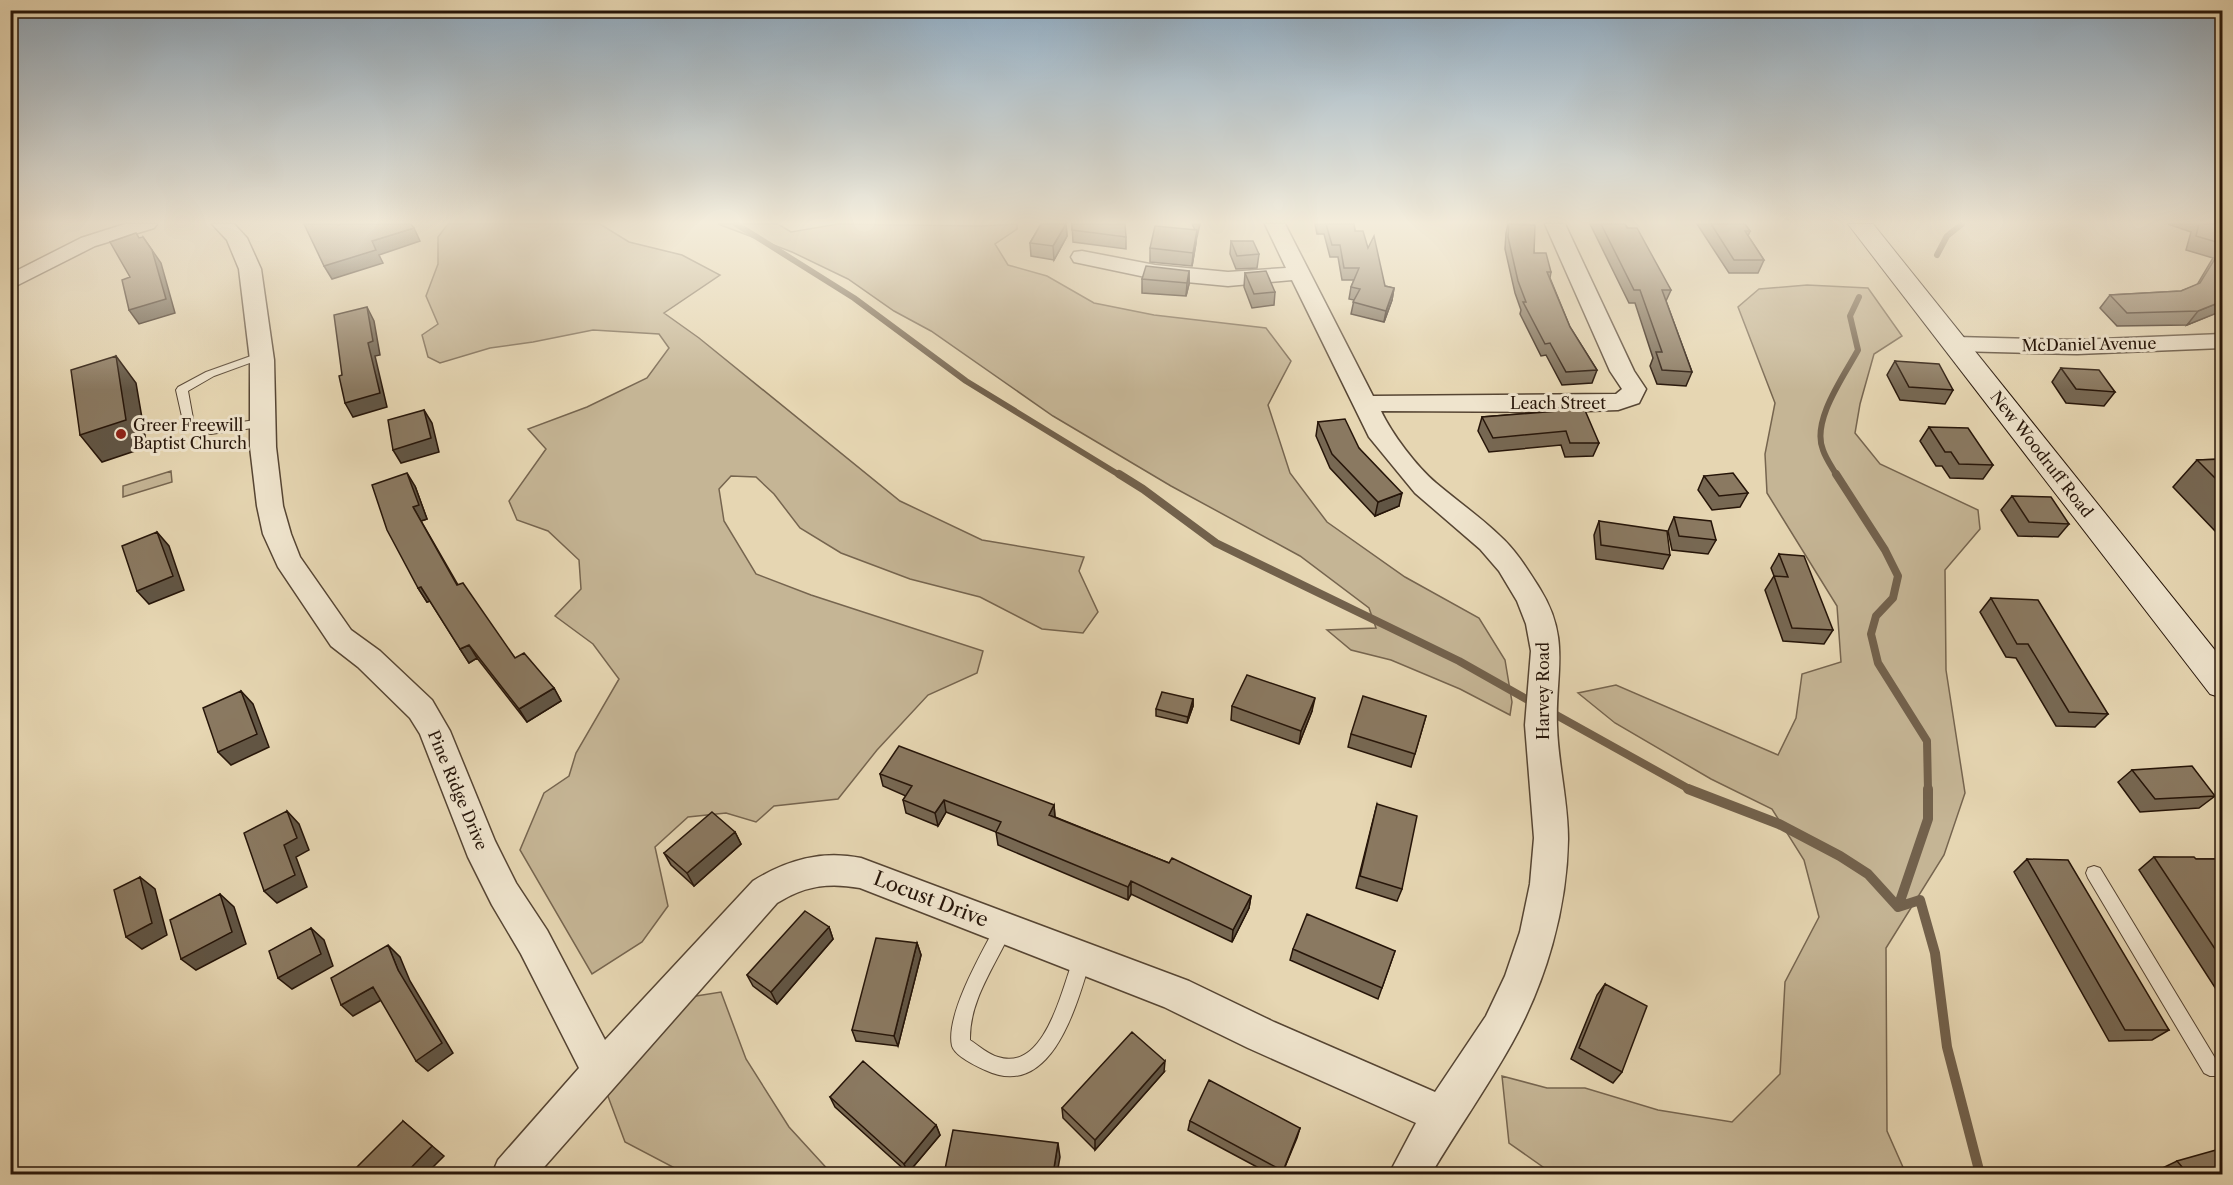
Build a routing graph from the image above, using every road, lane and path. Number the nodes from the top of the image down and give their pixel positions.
1 (251, 279) edge
2 (1304, 279) edge
3 (1580, 279) edge
4 (1904, 279) edge
5 (2223, 340) edge
6 (1956, 344) junction
7 (261, 355) junction
8 (1364, 404) junction
9 (263, 423) junction
10 (2223, 684) edge
11 (2094, 873) dead end
12 (1004, 928) junction
13 (1082, 958) junction
14 (2223, 1067) edge
15 (600, 1072) junction
16 (1443, 1114) junction
17 (512, 1174) edge
18 (1409, 1174) edge

1 - 7 street, Pine Ridge Drive
2 - 8 street, Harvey Road
3 - 8 street, Leach Street
4 - 6 main road, New Woodruff Road
5 - 6 street, McDaniel Avenue
6 - 10 main road, New Woodruff Road
7 - 9 street, Pine Ridge Drive
7 - 9 lane
8 - 16 street, Harvey Road
9 - 15 street, Pine Ridge Drive
11 - 14 lane
12 - 13 street, Locust Drive
12 - 13 lane
12 - 15 street, Locust Drive
13 - 16 street, Locust Drive
15 - 17 street, Locust Drive
16 - 18 street, Harvey Road

